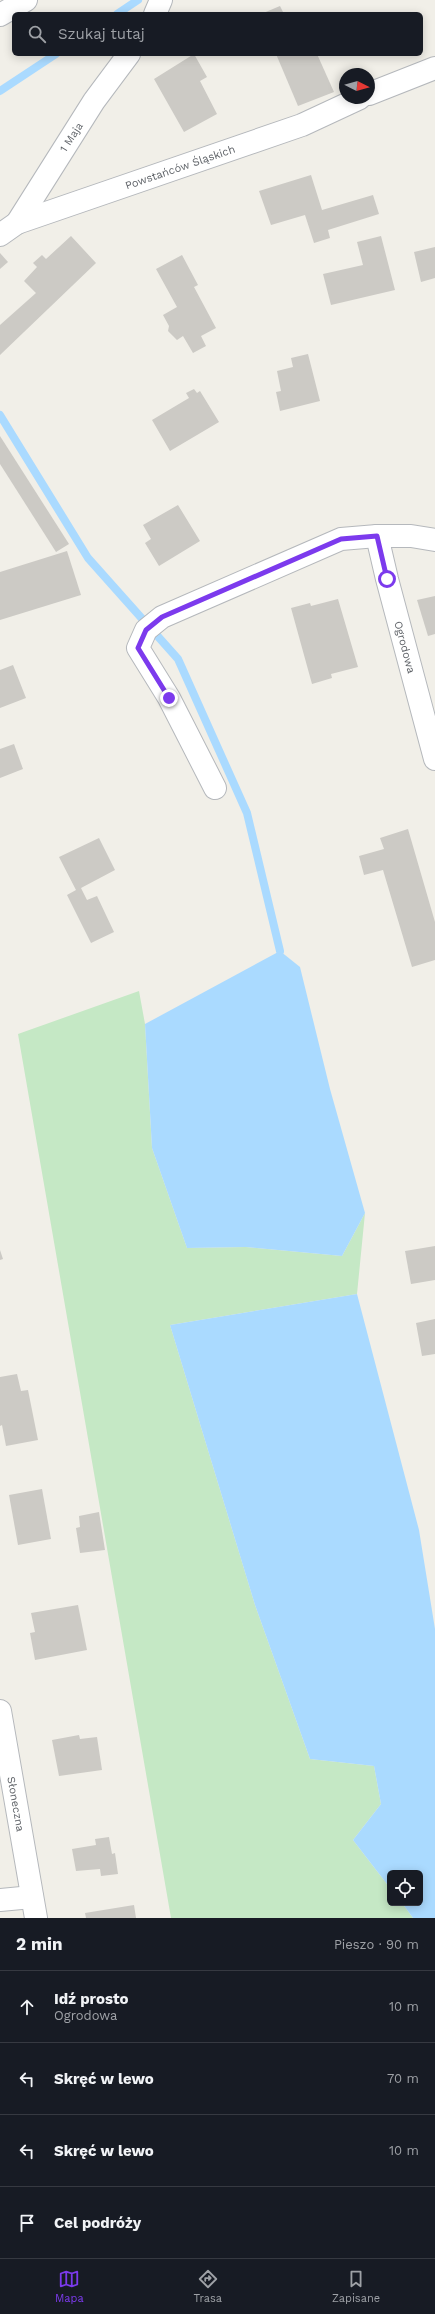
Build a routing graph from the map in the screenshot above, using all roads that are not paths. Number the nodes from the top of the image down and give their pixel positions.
1 (26, 0) edge
2 (0, 15) edge
3 (128, 56) edge
4 (435, 68) edge
5 (375, 92) edge
6 (347, 104) edge
7 (9, 229) edge
8 (377, 536) junction
9 (435, 540) edge
10 (435, 759) edge
11 (215, 788) dead end
12 (0, 1711) edge
13 (32, 1897) junction
14 (0, 1900) edge
15 (36, 1918) edge

1 - 2 street
3 - 7 street, 1 Maja
4 - 5 street
6 - 7 street, Powstańców Śląskich
8 - 9 street
8 - 10 street, Ogrodowa
8 - 11 street
12 - 13 street, Słoneczna
13 - 14 street
13 - 15 street, Słoneczna

